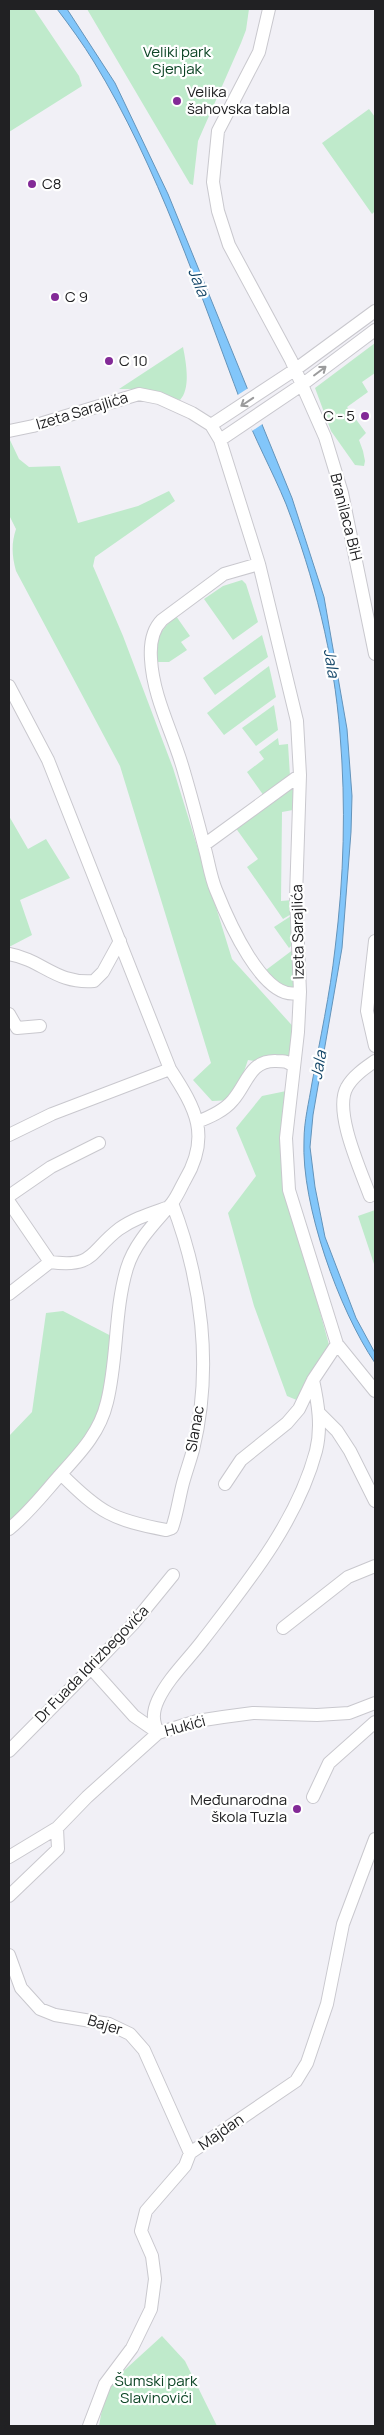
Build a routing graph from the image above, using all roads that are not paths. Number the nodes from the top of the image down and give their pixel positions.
1 (269, 9) edge
2 (375, 311) edge
3 (375, 330) edge
4 (296, 369) junction
5 (303, 384) junction
6 (211, 425) junction
7 (9, 431) edge
8 (220, 440) junction
9 (259, 564) junction
10 (375, 654) edge
11 (9, 686) edge
12 (300, 775) junction
13 (204, 845) junction
14 (120, 941) junction
15 (375, 941) edge
16 (9, 954) edge
17 (300, 992) junction
18 (9, 1014) edge
19 (40, 1026) dead end
20 (375, 1046) edge
21 (375, 1061) edge
22 (294, 1067) junction
23 (170, 1069) junction
24 (197, 1122) junction
25 (9, 1135) edge
26 (99, 1143) dead end
27 (9, 1196) edge
28 (370, 1196) dead end
29 (9, 1202) edge
30 (169, 1206) junction
31 (50, 1262) junction
32 (9, 1294) edge
33 (337, 1344) junction
34 (313, 1380) junction
35 (375, 1391) edge
36 (320, 1414) junction
37 (61, 1474) junction
38 (224, 1484) dead end
39 (375, 1501) edge
40 (9, 1529) edge
41 (375, 1566) edge
42 (173, 1575) dead end
43 (283, 1628) dead end
44 (91, 1668) junction
45 (375, 1704) edge
46 (375, 1722) edge
47 (158, 1733) junction
48 (9, 1751) edge
49 (313, 1798) dead end
50 (57, 1828) junction
51 (375, 1839) edge
52 (9, 1857) edge
53 (9, 1896) edge
54 (9, 1955) edge
55 (190, 2153) junction
56 (89, 2426) edge

1 - 4 street, Branilaca BiH
2 - 4 street
5 -> 3 street
4 - 5 street, Branilaca BiH
4 -> 6 street
5 - 8 street
5 - 10 street, Branilaca BiH
6 - 7 street, Izeta Sarajlića
6 - 8 street, Izeta Sarajlića
8 - 9 street, Izeta Sarajlića
9 - 12 street, Izeta Sarajlića
9 - 13 street, Izeta Sarajlića
11 - 14 street
12 - 13 street
12 - 17 street, Izeta Sarajlića
13 - 17 street, Izeta Sarajlića
14 - 16 street
14 - 23 street
15 - 20 street
17 - 22 street
18 - 19 street
21 - 28 street
22 - 24 street
22 - 33 street
23 - 24 street
23 - 25 street
24 - 30 street
26 - 27 street
29 - 31 street
30 - 31 street
30 - 37 street
30 - 37 street, Slanac
31 - 32 street
33 - 34 street
33 - 35 street
34 - 36 street
34 - 38 street
36 - 39 street
36 - 47 street
37 - 40 street
41 - 43 street
42 - 44 street, Dr Fuada Idrizbegovića
44 - 47 street
44 - 48 street, Dr Fuada Idrizbegovića
45 - 47 street, Hukići
46 - 49 street
47 - 50 street, Hukići
50 - 52 street, Hukići
50 - 53 street
51 - 55 street, Majdan
54 - 55 street, Bajer
55 - 56 street, Majdan

